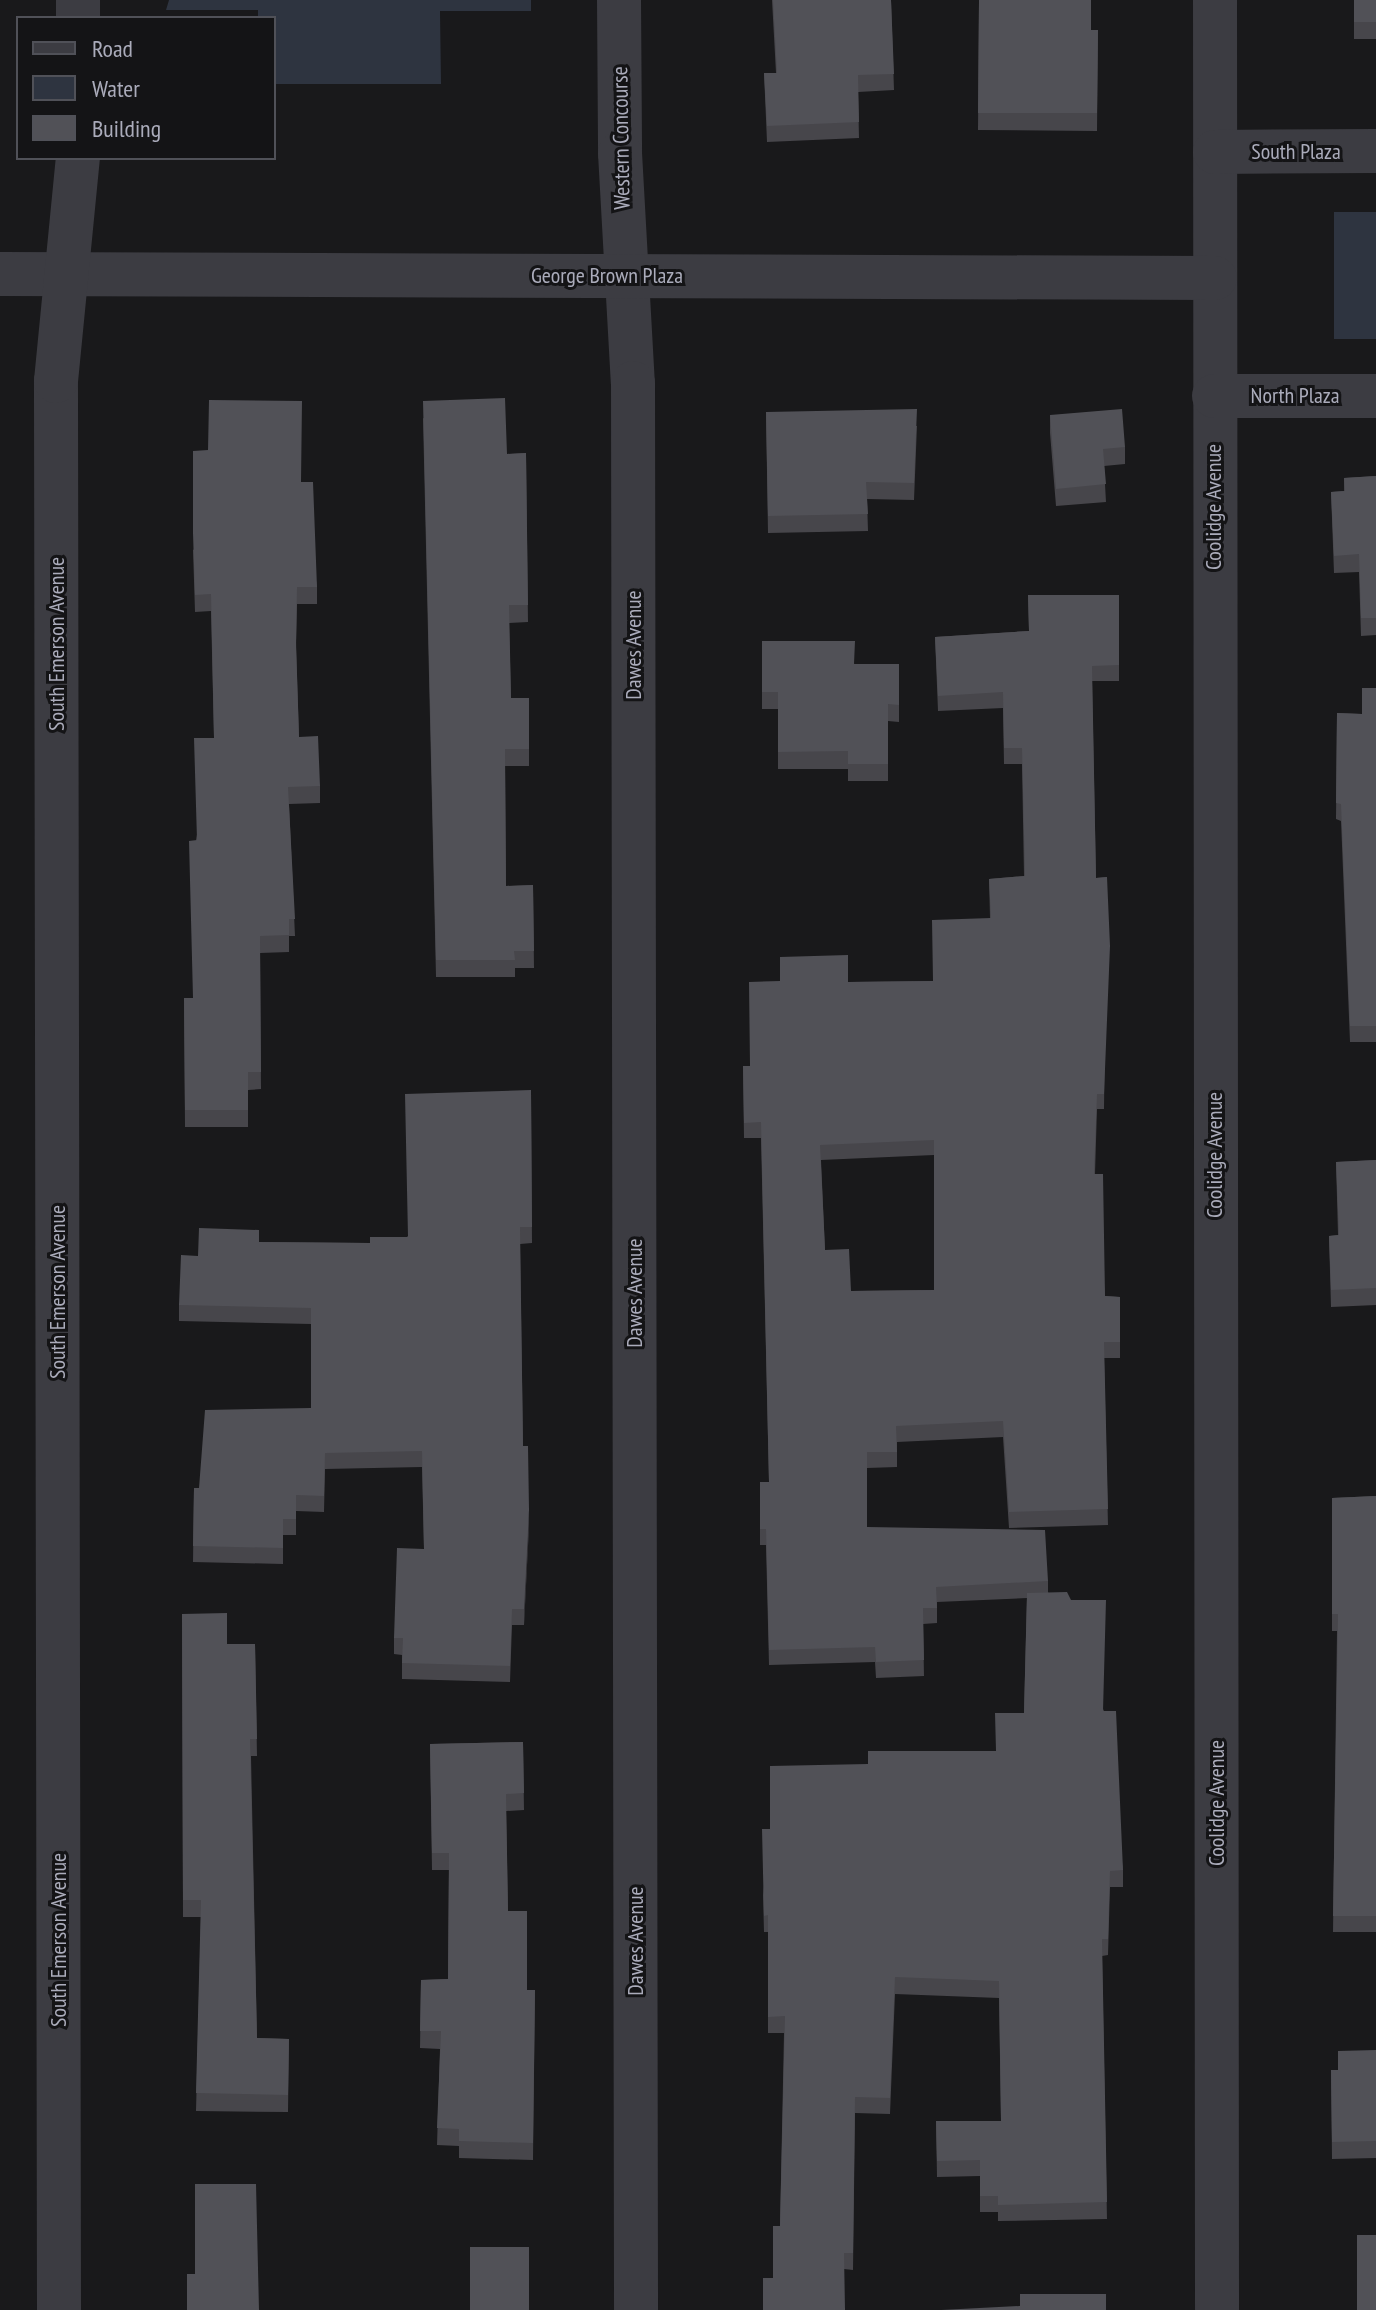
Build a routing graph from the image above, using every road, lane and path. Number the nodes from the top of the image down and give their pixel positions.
1 (619, 0) edge
2 (1215, 0) edge
3 (1376, 151) edge
4 (1215, 152) junction
5 (78, 160) edge
6 (0, 274) edge
7 (66, 274) junction
8 (626, 276) junction
9 (1215, 278) junction
10 (1214, 396) junction
11 (1376, 396) edge
12 (59, 2310) edge
13 (636, 2310) edge
14 (1217, 2310) edge

1 - 8 street, Western Concourse
2 - 4 street, Coolidge Avenue
3 - 4 street, South Plaza
4 - 9 street, Coolidge Avenue
5 - 7 street, South Emerson Avenue
6 - 7 street, George Brown Plaza
7 - 8 street, George Brown Plaza
7 - 12 street, South Emerson Avenue
8 - 9 street, George Brown Plaza
8 - 13 street, Dawes Avenue
9 - 10 street, Coolidge Avenue
10 - 11 street, North Plaza
10 - 14 street, Coolidge Avenue

